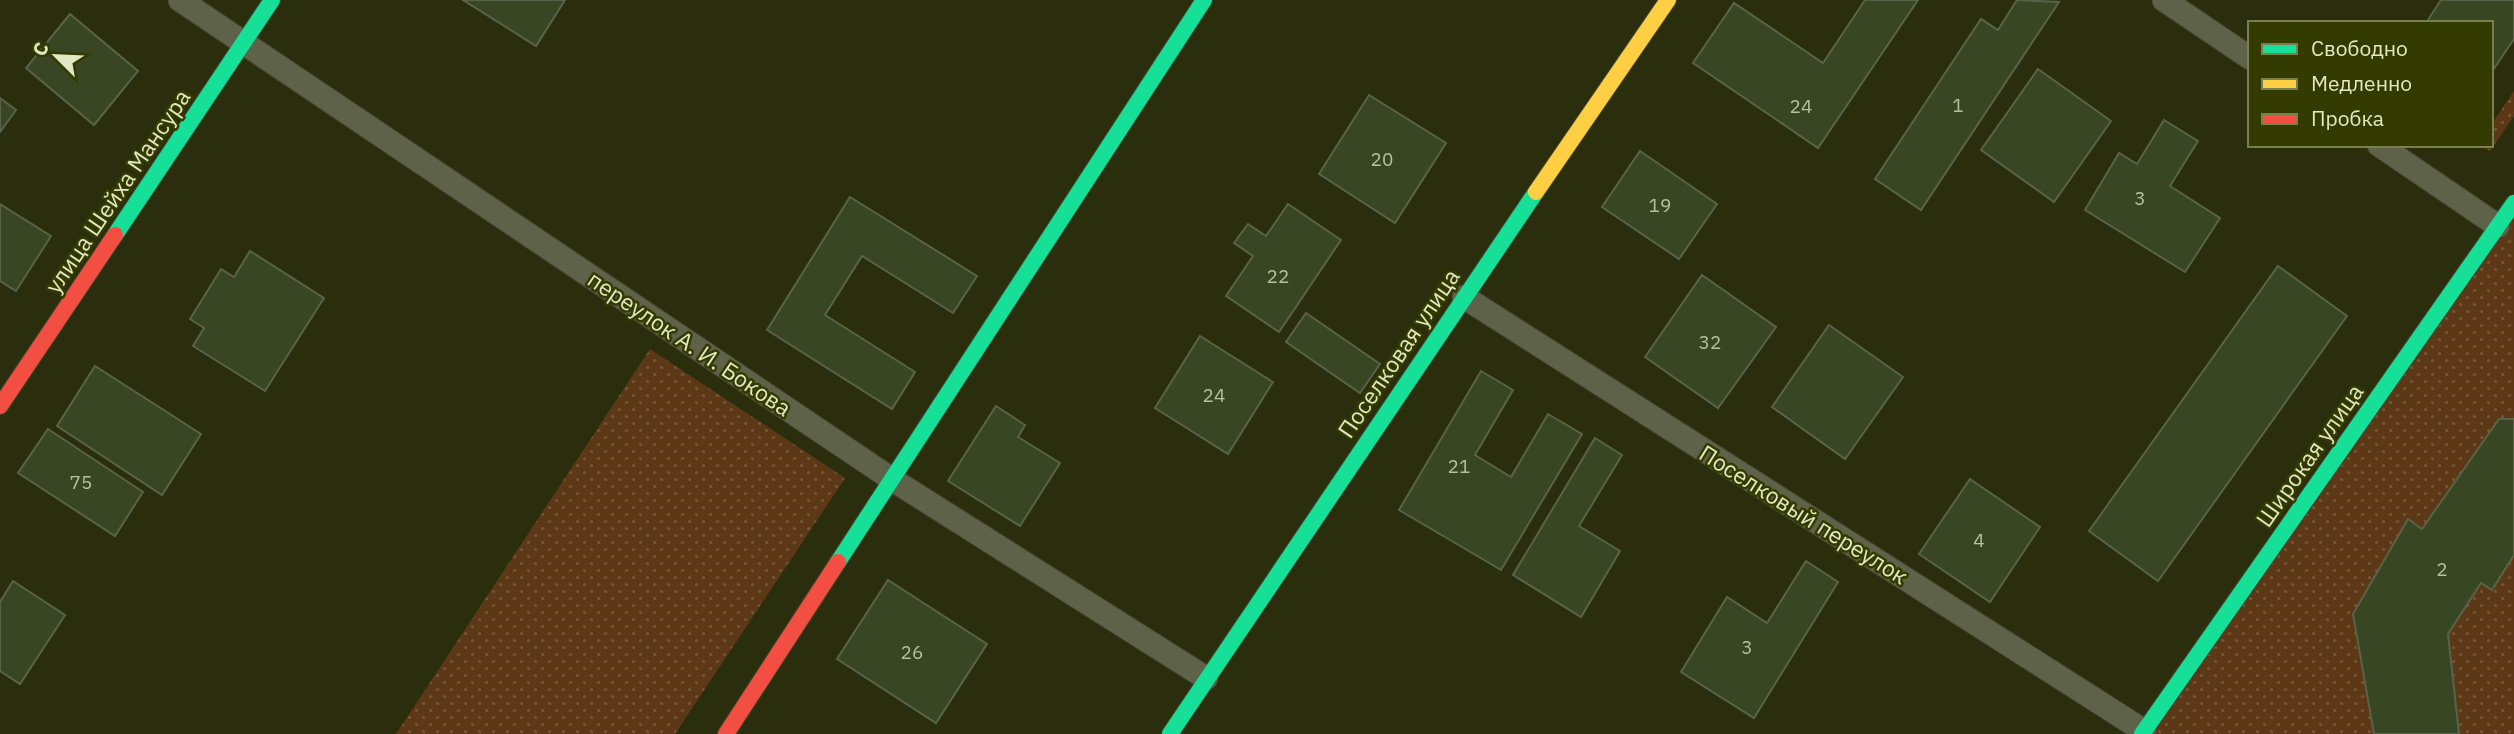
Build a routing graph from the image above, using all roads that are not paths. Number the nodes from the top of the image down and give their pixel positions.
1 (180, 0) edge
2 (272, 0) edge
3 (1204, 0) edge
4 (1668, 0) edge
5 (2164, 0) edge
6 (244, 41) junction
7 (2248, 57) edge
8 (2382, 147) edge
9 (2514, 203) edge
10 (2498, 226) junction
11 (1464, 297) junction
12 (0, 406) edge
13 (892, 480) junction
14 (1206, 678) junction
15 (2143, 732) edge
16 (726, 734) edge
17 (1170, 734) edge

1 - 6 lane, переулок А. И. Бокова
2 - 6 street, улица Шейха Мансура
3 - 13 street
4 - 11 street, Поселковая улица
5 - 7 lane
6 - 12 street, улица Шейха Мансура
6 - 13 lane, переулок А. И. Бокова
8 - 10 lane
9 - 10 street, Широкая улица
10 - 15 street, Широкая улица
11 - 14 street, Поселковая улица
11 - 15 lane, Поселковый переулок
13 - 14 lane, переулок А. И. Бокова
13 - 16 street
14 - 17 street, Поселковая улица

